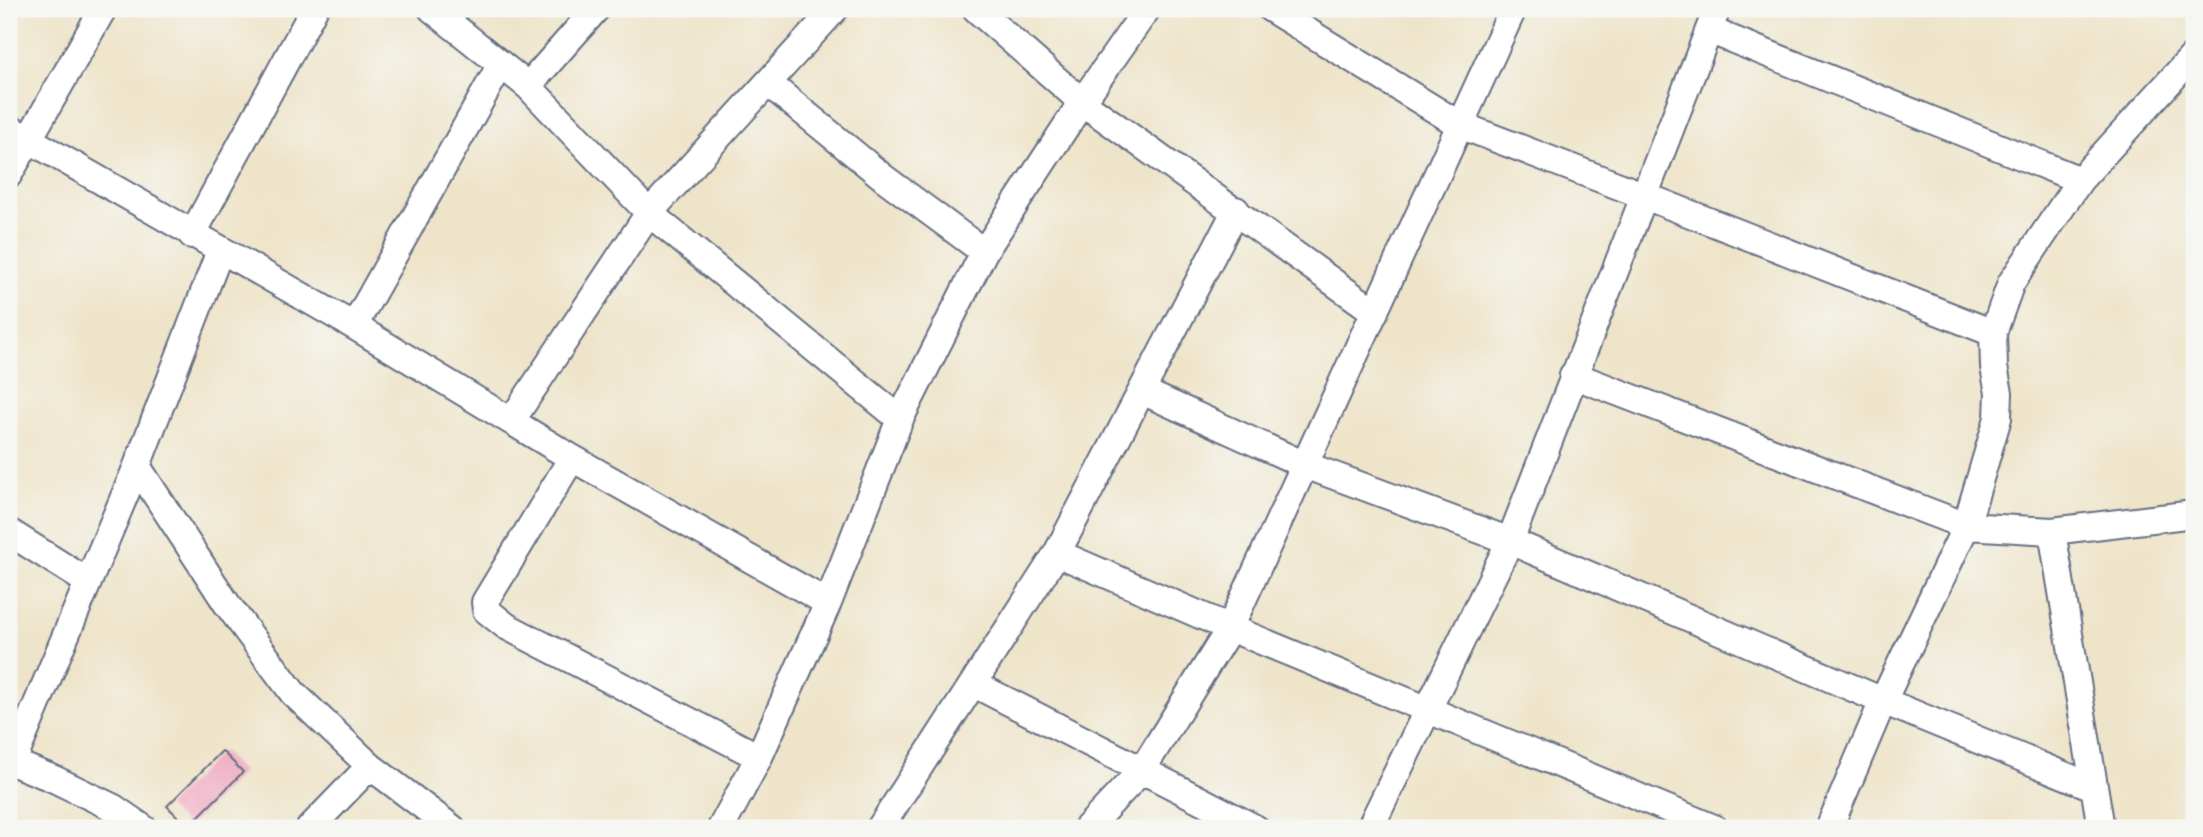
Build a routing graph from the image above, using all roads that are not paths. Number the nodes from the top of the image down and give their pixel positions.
1 (103, 9) edge
2 (314, 9) edge
3 (432, 9) edge
4 (596, 9) edge
5 (835, 9) edge
6 (975, 9) edge
7 (1147, 9) edge
8 (1271, 9) edge
9 (1513, 9) edge
10 (1713, 19) edge
11 (2194, 55) edge
12 (501, 64) junction
13 (768, 83) junction
14 (528, 86) junction
15 (1082, 102) junction
16 (1460, 125) junction
17 (19, 134) edge
18 (9, 174) edge
19 (2080, 180) junction
20 (1645, 196) junction
21 (1236, 210) junction
22 (649, 213) junction
23 (192, 235) junction
24 (220, 251) junction
25 (984, 252) junction
26 (1375, 312) junction
27 (354, 326) junction
28 (1993, 333) junction
29 (1573, 375) junction
30 (1142, 391) junction
31 (900, 419) junction
32 (512, 420) junction
33 (572, 458) junction
34 (1305, 465) junction
35 (137, 466) junction
36 (2194, 514) edge
37 (1966, 526) junction
38 (2052, 531) junction
39 (9, 533) edge
40 (1510, 541) junction
41 (1057, 553) junction
42 (88, 582) junction
43 (828, 603) junction
44 (1230, 628) junction
45 (974, 684) junction
46 (1883, 701) junction
47 (1427, 709) junction
48 (758, 757) junction
49 (11, 761) edge
50 (370, 766) junction
51 (1142, 770) junction
52 (2093, 787) junction
53 (143, 828) edge
54 (310, 828) edge
55 (452, 828) edge
56 (721, 828) edge
57 (880, 828) edge
58 (1087, 828) edge
59 (1255, 828) edge
60 (1370, 828) edge
61 (1714, 828) edge
62 (1829, 828) edge
63 (2101, 828) edge

1 - 17 street
2 - 23 street
3 - 12 street
4 - 14 street
5 - 13 street
6 - 15 street
7 - 15 street
8 - 16 street
9 - 16 street
10 - 19 street
10 - 20 street
11 - 19 street
12 - 14 street
12 - 27 street
13 - 22 street
13 - 25 street
14 - 22 street
15 - 21 street
15 - 25 street
16 - 20 street
16 - 26 street
17 - 18 street
17 - 23 street
19 - 28 street
20 - 28 street
20 - 29 street
21 - 26 street
21 - 30 street
22 - 31 street
22 - 32 street
23 - 24 street
24 - 27 street
24 - 35 street
25 - 31 street
26 - 34 street
27 - 32 street
28 - 37 street
29 - 37 street
29 - 40 street
30 - 34 street
30 - 41 street
31 - 43 street
32 - 33 street
33 - 43 street
33 - 48 street
34 - 40 street
34 - 44 street
35 - 42 street
35 - 50 street
36 - 38 street
37 - 38 street
37 - 46 street
38 - 52 street
39 - 42 street
40 - 46 street
40 - 47 street
41 - 44 street
41 - 45 street
42 - 49 street
43 - 48 street
44 - 47 street
44 - 51 street
45 - 51 street
45 - 57 street
46 - 52 street
46 - 62 street
47 - 60 street
47 - 61 street
48 - 56 street
49 - 53 street
50 - 54 street
50 - 55 street
51 - 58 street
51 - 59 street
52 - 63 street

